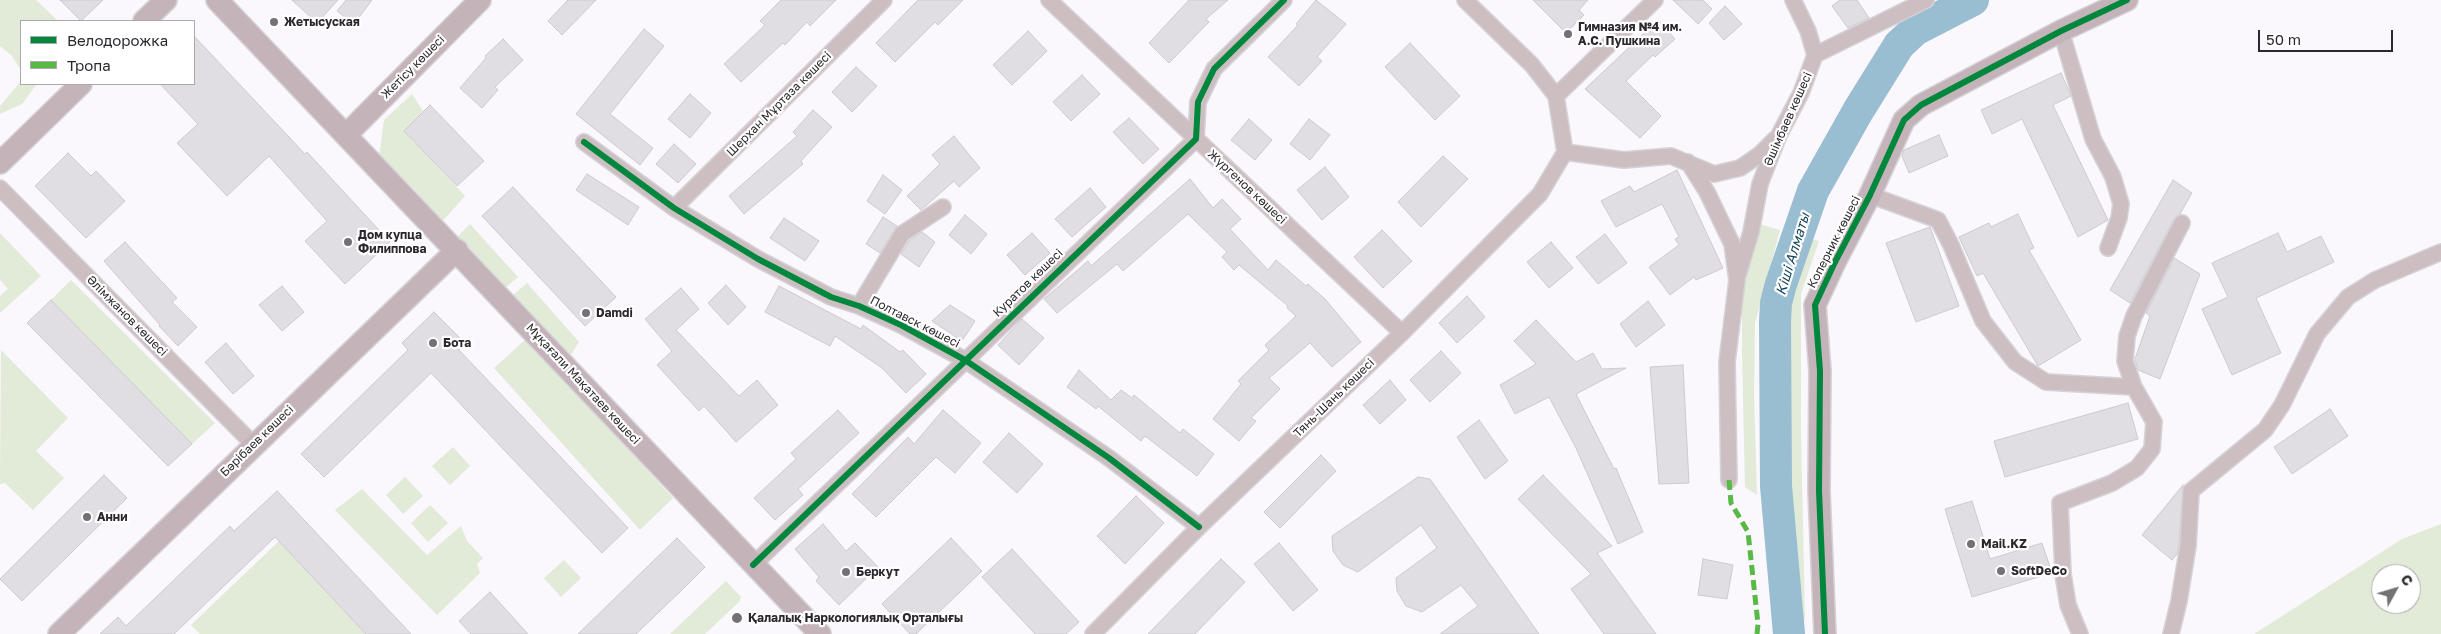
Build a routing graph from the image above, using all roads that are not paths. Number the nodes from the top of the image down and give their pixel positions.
1 (166, 0) edge
2 (217, 0) edge
3 (480, 0) edge
4 (884, 0) edge
5 (1049, 0) edge
6 (1284, 0) edge
7 (1465, 0) edge
8 (1655, 0) edge
9 (1793, 0) edge
10 (1926, 0) edge
11 (2127, 0) edge
12 (145, 20) edge
13 (2061, 31) junction
14 (1815, 55) junction
15 (80, 85) edge
16 (1556, 96) junction
17 (346, 135) junction
18 (1779, 135) junction
19 (1196, 140) junction
20 (584, 142) dead end
21 (1565, 152) junction
22 (1688, 162) junction
23 (0, 163) edge
24 (0, 188) edge
25 (1870, 195) junction
26 (674, 208) junction
27 (942, 208) dead end
28 (2182, 223) dead end
29 (2108, 248) dead end
30 (457, 250) junction
31 (2441, 252) edge
32 (1737, 280) junction
33 (859, 306) junction
34 (1402, 333) junction
35 (965, 360) junction
36 (2134, 386) junction
37 (254, 444) junction
38 (1728, 480) dead end
39 (1200, 527) junction
40 (753, 565) junction
41 (59, 634) edge
42 (820, 634) edge
43 (1093, 634) edge
44 (1824, 634) edge
45 (2080, 634) edge
46 (2172, 634) edge

1 - 12 street
2 - 17 street, Мұқағали Мақатаев көшесі
3 - 17 street, Жетісу көшесі
4 - 26 street, Шерхан Мұртаза көшесі
5 - 19 street, Жүргенов көшесі
6 - 19 street
7 - 16 street
8 - 16 street
9 - 14 street
10 - 14 street
11 - 13 street, Коперник көшесі
13 - 25 street, Коперник көшесі
13 - 29 street
14 - 18 street, Әшімбаев көшесі
15 - 23 street
16 - 21 street
17 - 30 street, Мұқағали Мақатаев көшесі
18 - 22 street
18 - 32 street, Әшімбаев көшесі
19 - 34 street, Жүргенов көшесі
19 - 35 street, Куратов көшесі
20 - 26 street, Полтавск көшесі
21 - 22 street
21 - 34 street, Тянь-Шань көшесі
22 - 32 street
24 - 37 street, Әлімжанов көшесі
25 - 36 street
25 - 44 street, Коперник көшесі
26 - 33 street, Полтавск көшесі
27 - 33 street
28 - 36 street
30 - 37 street, Бәрібаев көшесі
30 - 40 street, Мұқағали Мақатаев көшесі
31 - 46 street
32 - 38 street
33 - 35 street, Полтавск көшесі
34 - 39 street, Тянь-Шань көшесі
35 - 39 street, Полтавск көшесі
35 - 40 street, Куратов көшесі
36 - 45 street
37 - 41 street, Бәрібаев көшесі
39 - 43 street, Тянь-Шань көшесі
40 - 42 street, Мұқағали Мақатаев көшесі

